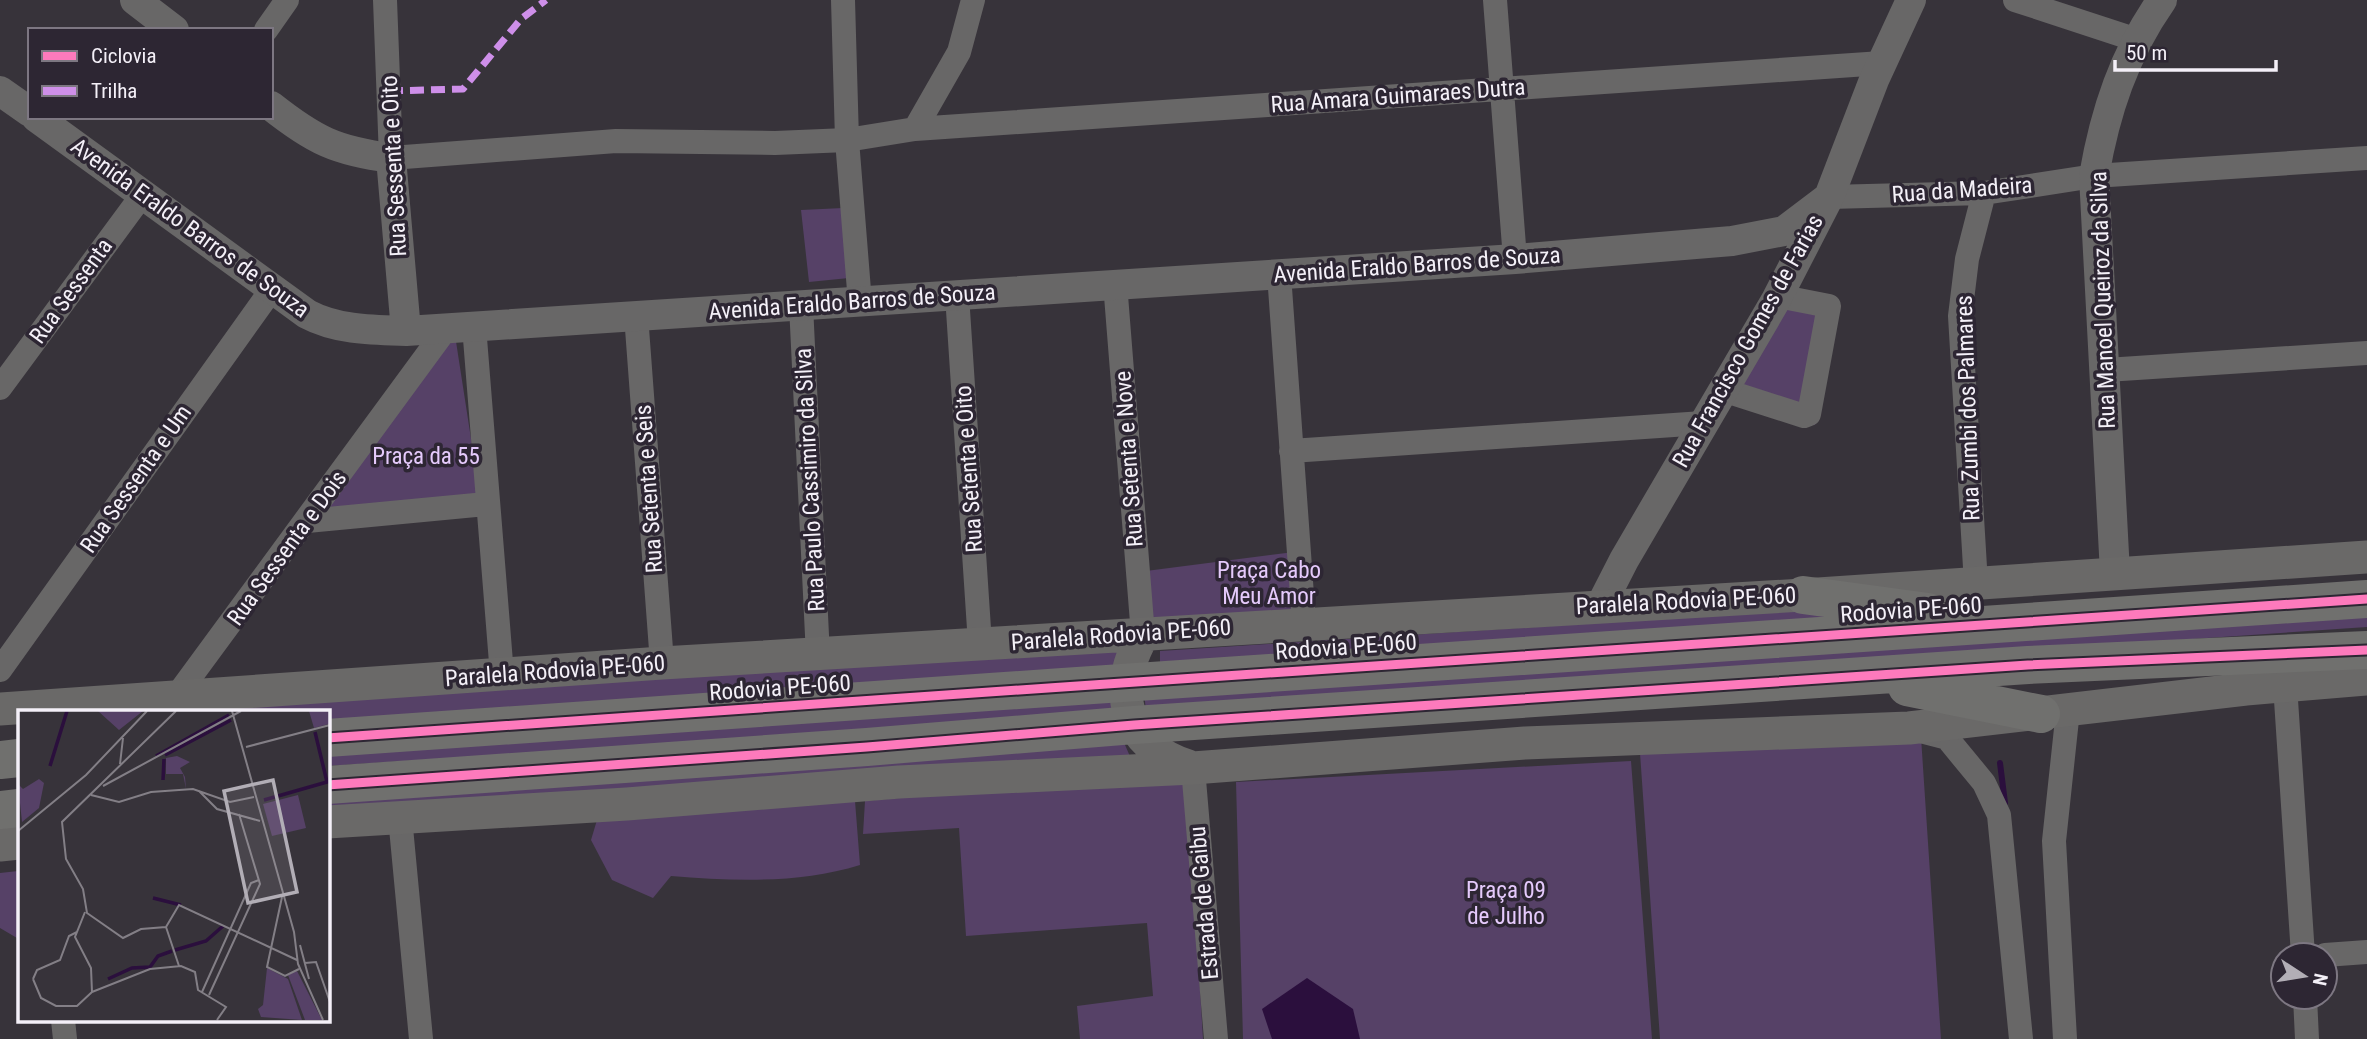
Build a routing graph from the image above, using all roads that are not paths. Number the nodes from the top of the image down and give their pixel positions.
1 (135, 0) edge
2 (288, 0) edge
3 (385, 0) edge
4 (843, 0) edge
5 (973, 0) edge
6 (1495, 0) edge
7 (1910, 0) edge
8 (2015, 0) edge
9 (2162, 0) edge
10 (171, 28) edge
11 (267, 28) edge
12 (2137, 40) junction
13 (1882, 63) junction
14 (1502, 89) junction
15 (273, 108) edge
16 (39, 119) edge
17 (915, 129) junction
18 (847, 141) junction
19 (391, 158) junction
20 (2367, 158) edge
21 (2094, 176) junction
22 (1984, 192) junction
23 (143, 194) junction
24 (1829, 197) junction
25 (1732, 241) junction
26 (1515, 259) junction
27 (1279, 274) junction
28 (1115, 283) junction
29 (1783, 287) junction
30 (272, 289) junction
31 (957, 295) junction
32 (860, 303) junction
33 (801, 305) junction
34 (636, 316) junction
35 (460, 328) junction
36 (406, 331) junction
37 (2367, 353) edge
38 (2106, 370) junction
39 (0, 388) edge
40 (1723, 390) junction
41 (1703, 423) junction
42 (1291, 452) junction
43 (486, 504) junction
44 (307, 522) junction
45 (2367, 557) edge
46 (2115, 573) junction
47 (1976, 584) junction
48 (1803, 595) junction
49 (2367, 599) edge
50 (1601, 605) junction
51 (2007, 622) junction
52 (1304, 623) junction
53 (1143, 635) junction
54 (980, 643) junction
55 (2367, 650) edge
56 (818, 656) junction
57 (662, 663) junction
58 (0, 670) edge
59 (502, 675) junction
60 (1863, 678) junction
61 (2367, 679) edge
62 (1125, 680) junction
63 (2285, 685) junction
64 (176, 698) junction
65 (0, 709) edge
66 (2054, 712) junction
67 (1134, 725) junction
68 (1909, 728) junction
69 (329, 738) edge
70 (18, 758) edge
71 (0, 760) edge
72 (1193, 768) junction
73 (329, 785) edge
74 (18, 808) edge
75 (0, 810) edge
76 (400, 817) junction
77 (329, 822) edge
78 (18, 843) edge
79 (0, 845) edge
80 (2301, 941) edge
81 (2367, 952) edge
82 (2339, 954) edge
83 (2306, 1011) edge
84 (63, 1021) edge
85 (65, 1039) edge
86 (421, 1039) edge
87 (1216, 1039) edge
88 (2021, 1039) edge
89 (2065, 1039) edge
90 (2307, 1039) edge

1 - 10 street
2 - 11 street
3 - 19 street, Rua Sessenta e Oito
4 - 18 street
5 - 17 street
6 - 14 street
7 - 13 street, Rua Francisco Gomes de Farias
8 - 12 street
9 - 12 street, Rua Manoel Queiroz da Silva
12 - 21 street, Rua Manoel Queiroz da Silva
13 - 14 street, Rua Amara Guimaraes Dutra
13 - 24 street, Rua Francisco Gomes de Farias
14 - 17 street, Rua Amara Guimaraes Dutra
14 - 26 street
15 - 19 street
16 - 23 street, Avenida Eraldo Barros de Souza
17 - 18 street
18 - 19 street
18 - 32 street
19 - 36 street, Rua Sessenta e Oito
20 - 21 street, Rua da Madeira
21 - 22 street, Rua da Madeira
21 - 38 street, Rua Manoel Queiroz da Silva
22 - 24 street, Rua da Madeira
22 - 47 street, Rua Zumbi dos Palmares
23 - 30 street, Avenida Eraldo Barros de Souza
23 - 39 street, Rua Sessenta
24 - 25 street, Avenida Eraldo Barros de Souza
24 - 29 street, Rua Francisco Gomes de Farias
25 - 26 street, Avenida Eraldo Barros de Souza
25 - 29 street, Avenida Eraldo Barros de Souza
26 - 27 street, Avenida Eraldo Barros de Souza
27 - 28 street, Avenida Eraldo Barros de Souza
27 - 42 street
28 - 31 street, Avenida Eraldo Barros de Souza
28 - 53 street, Rua Setenta e Nove
29 - 40 street, Rua Francisco Gomes de Farias
29 - 40 street
30 - 36 street, Avenida Eraldo Barros de Souza
30 - 58 street, Rua Sessenta e Um
31 - 32 street, Avenida Eraldo Barros de Souza
31 - 54 street, Rua Setenta e Oito
32 - 33 street, Avenida Eraldo Barros de Souza
33 - 34 street, Avenida Eraldo Barros de Souza
33 - 56 street, Rua Paulo Cassimiro da Silva
34 - 35 street, Avenida Eraldo Barros de Souza
34 - 57 street, Rua Setenta e Seis
35 - 36 street, Avenida Eraldo Barros de Souza
35 - 43 street
35 - 44 street, Rua Sessenta e Dois
37 - 38 street
38 - 46 street, Rua Manoel Queiroz da Silva
40 - 41 street, Rua Francisco Gomes de Farias
41 - 42 street
41 - 50 street, Rua Francisco Gomes de Farias
42 - 52 street
43 - 44 street
43 - 59 street
44 - 64 street, Rua Sessenta e Dois
45 - 46 main road, Paralela Rodovia PE-060
46 - 47 main road, Paralela Rodovia PE-060
47 - 48 main road, Paralela Rodovia PE-060
48 - 50 main road, Paralela Rodovia PE-060
48 - 51 highway
49 - 51 highway, Rodovia PE-060
50 - 52 main road, Paralela Rodovia PE-060
51 - 62 highway, Rodovia PE-060
52 - 53 main road, Paralela Rodovia PE-060
53 - 54 main road, Paralela Rodovia PE-060
53 - 62 main road
54 - 56 main road, Paralela Rodovia PE-060
55 - 60 highway
56 - 57 main road, Paralela Rodovia PE-060
57 - 59 main road, Paralela Rodovia PE-060
59 - 64 main road, Paralela Rodovia PE-060
60 - 66 highway
60 - 67 highway
61 - 63 main road
62 - 67 main road
62 - 69 highway, Rodovia PE-060
63 - 66 main road
63 - 80 street
64 - 65 main road, Paralela Rodovia PE-060
66 - 68 main road
66 - 89 street
67 - 72 main road
67 - 73 highway
68 - 72 main road
68 - 88 street
70 - 71 highway
72 - 76 main road
72 - 87 street, Estrada de Gaibu
74 - 75 highway
76 - 77 main road
76 - 86 street
78 - 79 main road
81 - 82 street
83 - 90 street
84 - 85 street

